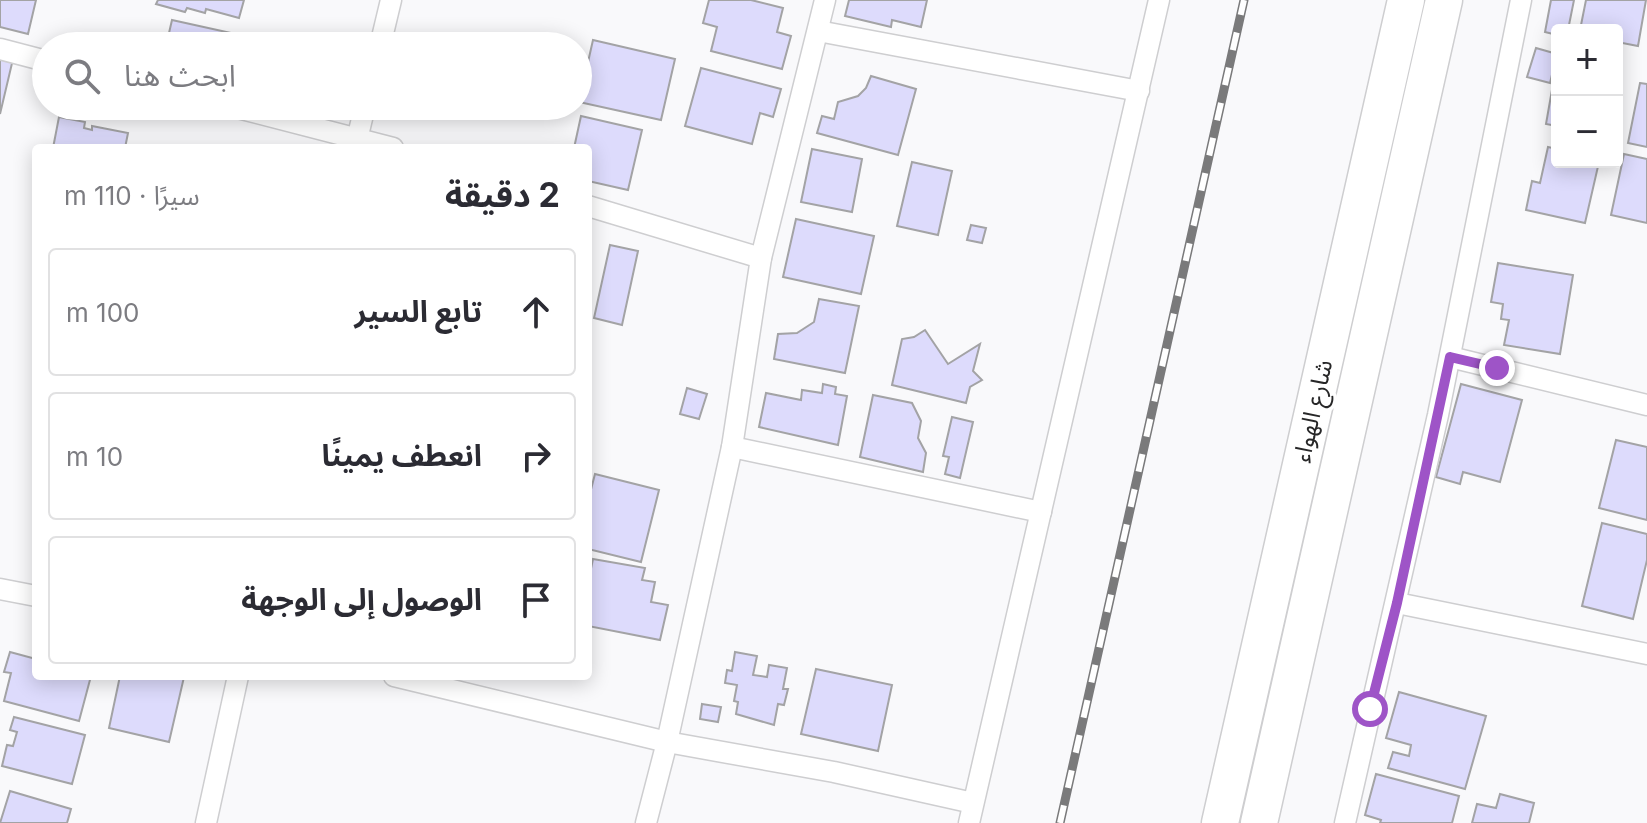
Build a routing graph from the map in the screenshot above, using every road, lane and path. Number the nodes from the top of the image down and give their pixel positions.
1 (391, 0) edge
2 (825, 0) edge
3 (1159, 0) edge
4 (1406, 0) edge
5 (1444, 0) edge
6 (1521, 0) edge
7 (818, 31) junction
8 (383, 32) edge
9 (0, 49) edge
10 (32, 57) edge
11 (1139, 91) junction
12 (278, 120) edge
13 (362, 120) edge
14 (356, 143) edge
15 (592, 207) edge
16 (761, 258) junction
17 (1450, 357) junction
18 (1647, 405) edge
19 (732, 447) junction
20 (1041, 512) junction
21 (0, 589) edge
22 (32, 595) edge
23 (1397, 603) junction
24 (1647, 654) edge
25 (237, 680) edge
26 (411, 680) edge
27 (667, 742) junction
28 (971, 813) edge
29 (206, 823) edge
30 (646, 823) edge
31 (1220, 823) edge
32 (1259, 823) edge
33 (1345, 823) edge

1 - 8 street
2 - 7 street
3 - 11 street
4 - 31 highway, شارع الهواء
5 - 32 highway, شارع الهواء
6 - 17 street
7 - 11 street
7 - 16 street
9 - 10 street
11 - 20 street
12 - 14 street
13 - 14 street
15 - 16 street
16 - 19 street
17 - 18 street
17 - 23 street
19 - 20 street
19 - 27 street
20 - 28 street
21 - 22 street
23 - 24 street
23 - 33 street
25 - 29 street
26 - 27 street
27 - 28 street
27 - 30 street

